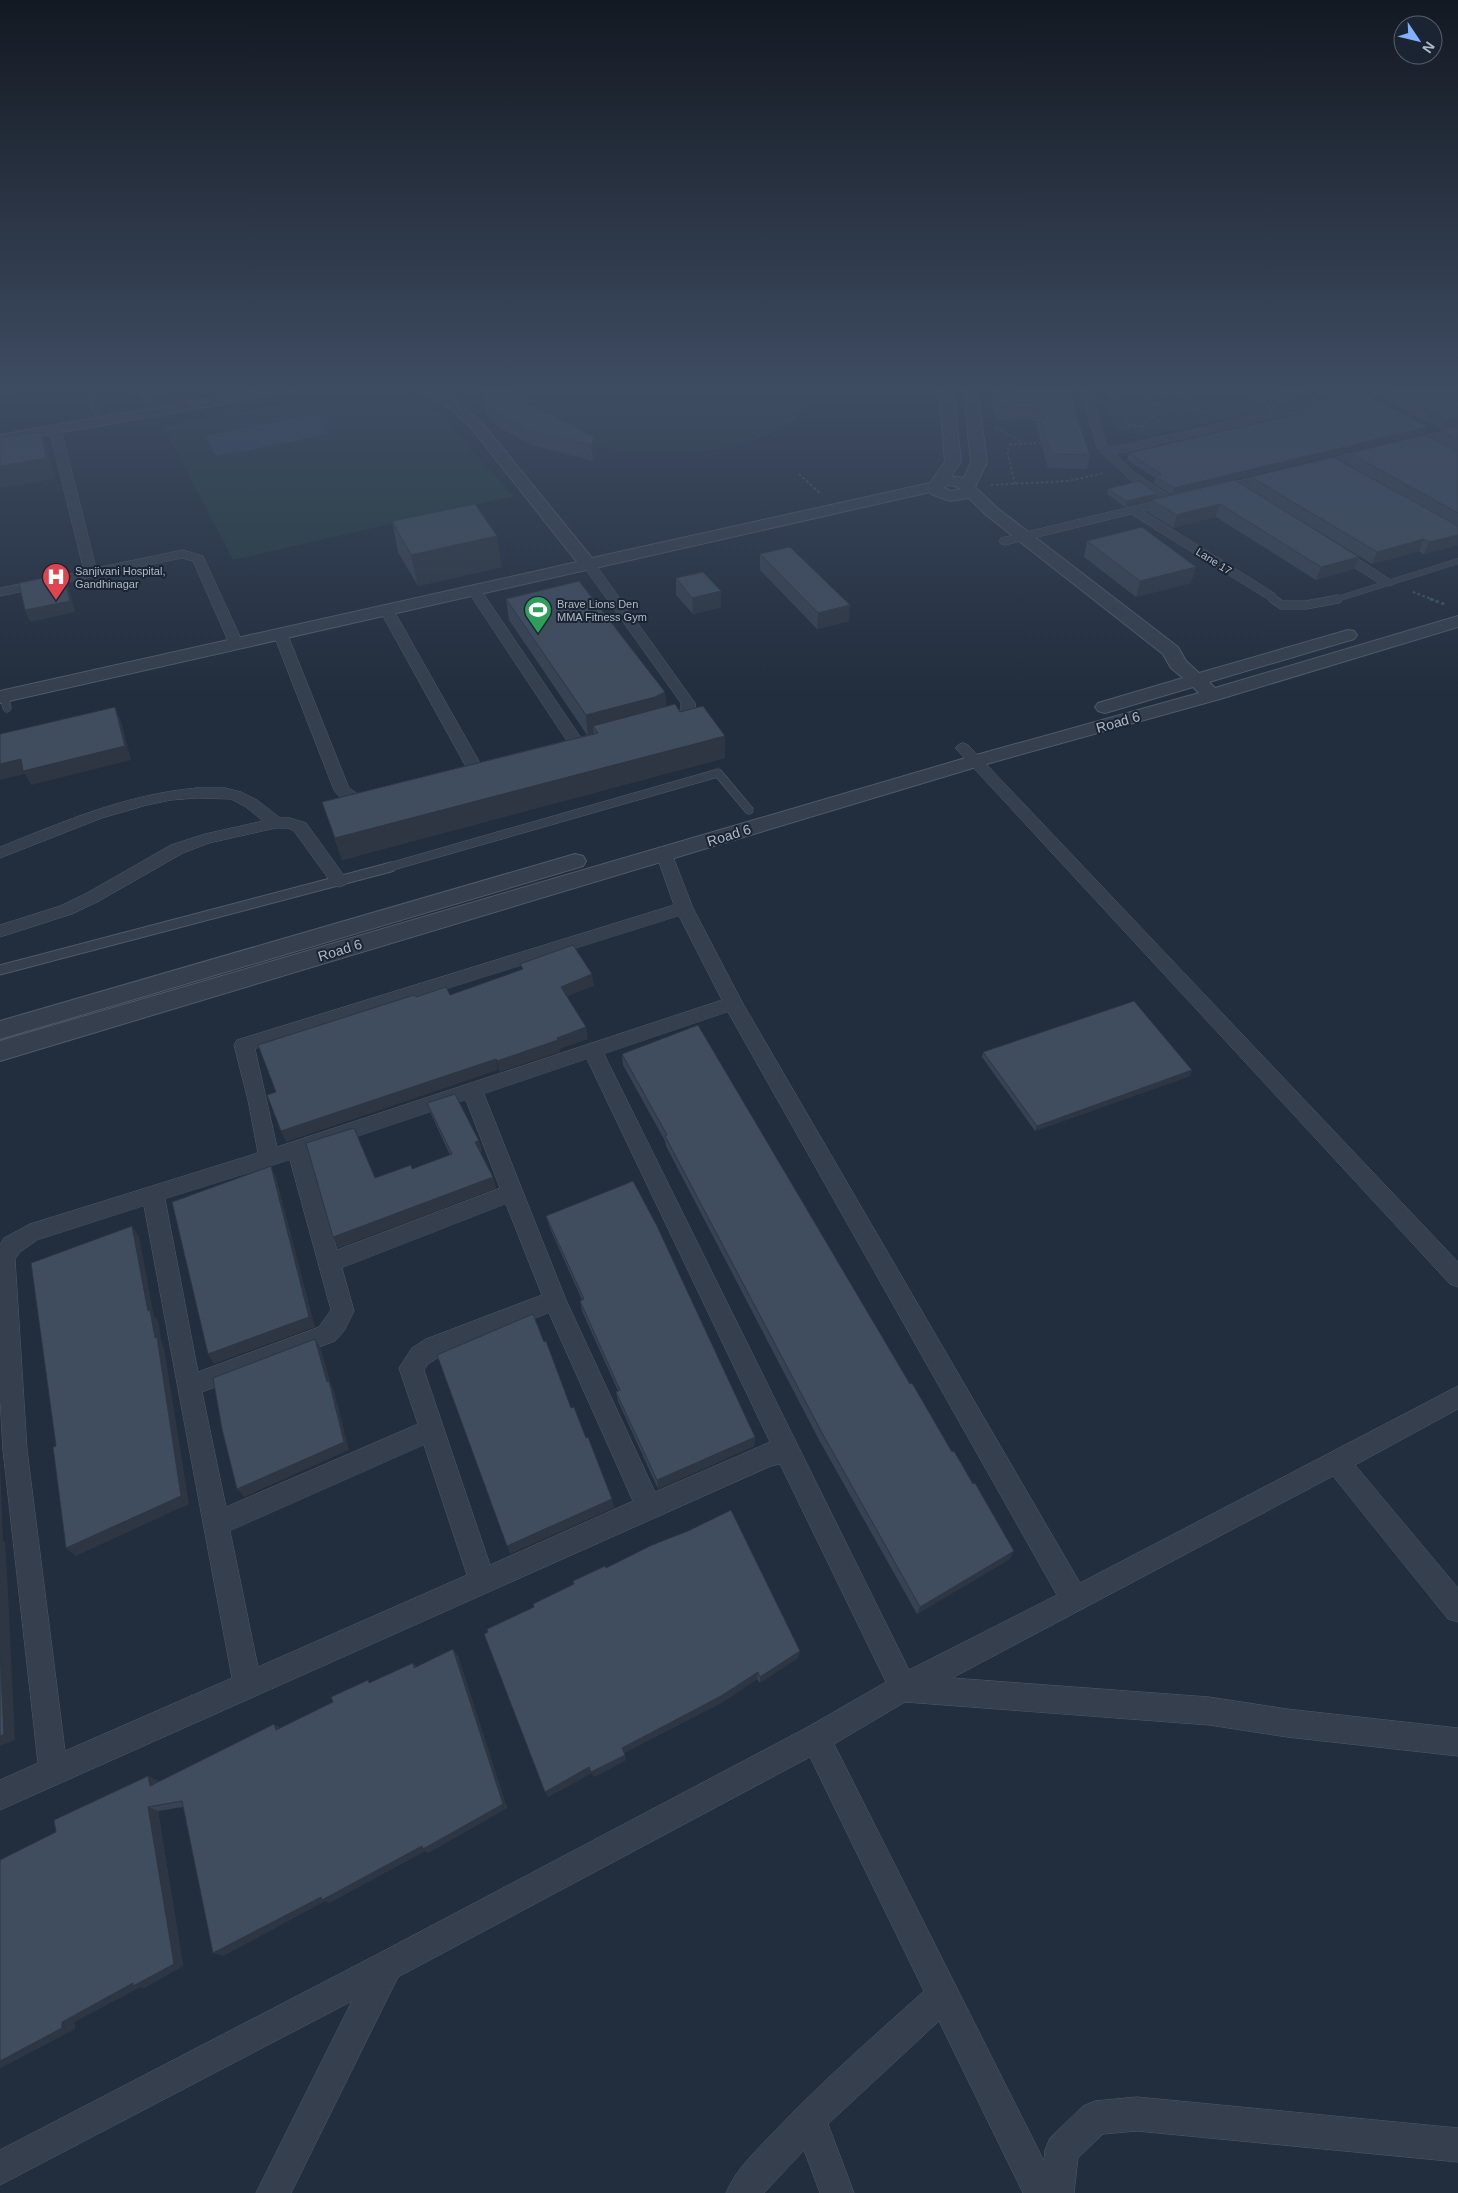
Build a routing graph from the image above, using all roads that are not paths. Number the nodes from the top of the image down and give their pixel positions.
1 (70, 490) edge
2 (529, 490) edge
3 (941, 490) edge
4 (941, 490) edge
5 (943, 490) edge
6 (970, 490) edge
7 (1154, 490) edge
8 (1213, 490) edge
9 (1240, 490) edge
10 (1206, 492) edge
11 (1249, 496) edge
12 (1188, 497) edge
13 (1170, 501) junction
14 (1133, 510) junction
15 (1022, 536) junction
16 (1005, 541) junction
17 (1322, 541) edge
18 (1458, 561) edge
19 (593, 569) junction
20 (91, 573) junction
21 (1387, 582) junction
22 (0, 592) edge
23 (477, 595) junction
24 (1269, 596) joint
25 (1455, 610) edge
26 (389, 615) junction
27 (282, 639) junction
28 (236, 643) junction
29 (1178, 664) junction
30 (1196, 680) junction
31 (1213, 695) junction
32 (3, 703) edge
33 (652, 727) edge
34 (597, 742) edge
35 (579, 747) junction
36 (560, 752) edge
37 (970, 754) junction
38 (495, 768) edge
39 (390, 793) edge
40 (749, 810) junction
41 (276, 823) junction
42 (0, 853) edge
43 (664, 854) junction
44 (339, 880) junction
45 (684, 908) junction
46 (0, 931) edge
47 (0, 970) edge
48 (733, 1004) junction
49 (0, 1030) edge
50 (592, 1050) junction
51 (0, 1051) edge
52 (472, 1089) junction
53 (297, 1149) junction
54 (269, 1158) junction
55 (513, 1192) junction
56 (153, 1194) junction
57 (330, 1263) junction
58 (1458, 1278) edge
59 (555, 1300) junction
60 (189, 1386) junction
61 (1458, 1397) edge
62 (432, 1430) junction
63 (787, 1451) junction
64 (1337, 1462) junction
65 (649, 1508) junction
66 (217, 1524) junction
67 (482, 1581) junction
68 (1075, 1600) junction
69 (1458, 1609) edge
70 (248, 1686) junction
71 (903, 1688) junction
72 (816, 1738) junction
73 (1458, 1742) edge
74 (53, 1771) junction
75 (0, 1795) edge
76 (387, 1966) junction
77 (943, 1995) junction
78 (809, 2119) junction
79 (1458, 2145) edge
80 (0, 2168) edge
81 (273, 2193) edge
82 (743, 2193) edge
83 (837, 2193) edge
84 (1041, 2193) edge
85 (1057, 2193) edge

1 - 20 street
2 - 19 street
3 - 19 street
4 - 19 street
5 - 16 street
6 - 15 street
7 - 13 street
8 - 10 street
9 - 11 street
12 - 13 street
13 - 14 street
14 - 15 street
14 - 24 street, Lane 17
15 - 16 street
15 - 29 street
16 - 29 street
17 - 21 street
18 - 21 lane
19 - 23 street
19 - 33 street
20 - 22 street
20 - 28 street
21 - 24 lane
23 - 26 street
23 - 35 street
25 - 30 street, Road 6
25 - 31 street, Road 6
26 - 27 street
26 - 38 street
27 - 28 street
27 - 32 street
27 - 39 street
28 - 32 street
29 - 30 street
30 - 31 street
30 - 37 street, Road 6
31 - 37 street, Road 6
34 - 35 street
35 - 36 street
37 - 40 street, Road 6
37 - 43 street, Road 6
37 - 58 street
40 - 44 lane
40 - 49 street, Road 6
41 - 42 street
41 - 44 street
41 - 46 street
43 - 45 street
43 - 51 street, Road 6
44 - 47 lane
45 - 48 street
45 - 54 street
48 - 50 street
48 - 68 street
50 - 52 street
50 - 63 street
52 - 53 street
52 - 55 street
53 - 54 street
53 - 57 street
54 - 56 street
55 - 57 street
55 - 59 street
56 - 60 street
56 - 74 street
57 - 60 street
59 - 62 street
59 - 65 street
60 - 66 street
61 - 64 street
62 - 66 street
62 - 67 street
63 - 65 street
63 - 71 street
64 - 68 street
64 - 69 street
65 - 67 street
66 - 70 street
67 - 70 street
68 - 71 street
70 - 74 street
71 - 72 street
71 - 73 street
72 - 76 street
72 - 77 street
74 - 75 street
76 - 80 street
76 - 81 street
77 - 78 street
77 - 84 street
78 - 82 street
78 - 83 street
79 - 85 street

